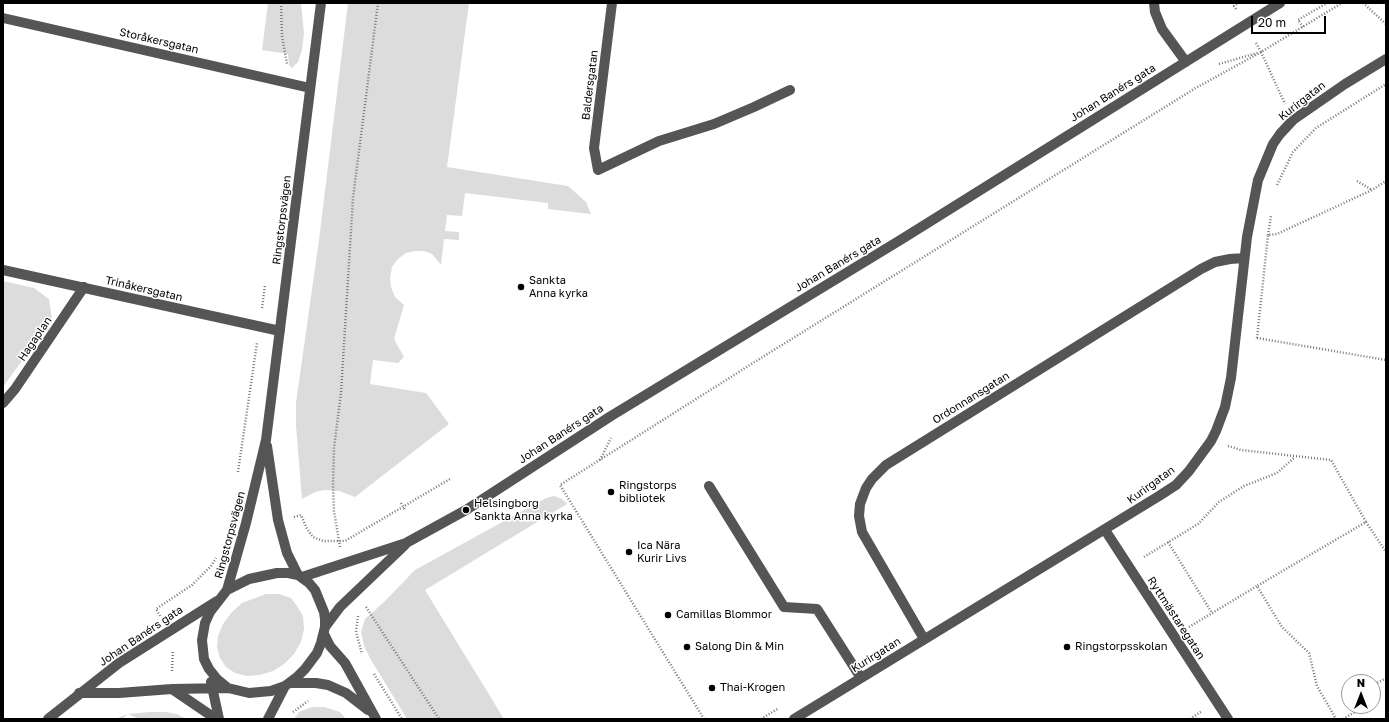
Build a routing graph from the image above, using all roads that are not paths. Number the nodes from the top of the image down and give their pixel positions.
1 (321, 3) edge
2 (612, 3) edge
3 (1154, 3) edge
4 (1280, 3) edge
5 (3, 18) edge
6 (1386, 59) edge
7 (1186, 62) junction
8 (310, 88) junction
9 (790, 90) dead end
10 (1244, 258) junction
11 (3, 270) edge
12 (84, 287) junction
13 (280, 331) junction
14 (3, 403) edge
15 (266, 440) junction
16 (708, 486) dead end
17 (1104, 530) junction
18 (406, 543) junction
19 (300, 576) junction
20 (227, 590) junction
21 (219, 600) junction
22 (324, 630) junction
23 (924, 639) junction
24 (204, 659) junction
25 (860, 678) junction
26 (287, 684) junction
27 (213, 688) junction
28 (228, 688) junction
29 (172, 689) junction
30 (79, 693) junction
31 (374, 717) edge
32 (48, 719) edge
33 (216, 719) edge
34 (219, 719) edge
35 (268, 719) edge
36 (794, 719) edge
37 (1228, 719) edge

1 - 8 street, Ringstorpsvägen
2 - 9 street, Baldersgatan
3 - 7 street
4 - 7 street, Johan Banérs gata
5 - 8 street, Storåkersgatan
6 - 10 street, Kurirgatan
7 - 18 street, Johan Banérs gata
8 - 13 street, Ringstorpsvägen
10 - 17 street, Kurirgatan
10 - 23 street, Ordonnansgatan
11 - 12 street, Trinåkersgatan
12 - 13 street, Trinåkersgatan
12 - 14 street, Hagaplan
13 - 15 street, Ringstorpsvägen
15 - 19 street, Ringstorpsvägen
15 - 20 street, Ringstorpsvägen
16 - 25 street
17 - 23 street, Kurirgatan
17 - 37 street, Ryttmästaregatan
18 - 19 street, Johan Banérs gata
18 - 22 street, Johan Banérs gata
19 - 20 street
19 - 22 street
20 - 21 street
21 - 24 street
21 - 30 street, Johan Banérs gata
22 - 26 street
22 - 31 street
23 - 25 street, Kurirgatan
24 - 27 street
24 - 28 street
25 - 36 street, Kurirgatan
26 - 28 street
26 - 31 street
26 - 35 street
27 - 28 street
27 - 29 street
27 - 34 street
29 - 30 street
29 - 33 street
30 - 32 street, Johan Banérs gata

